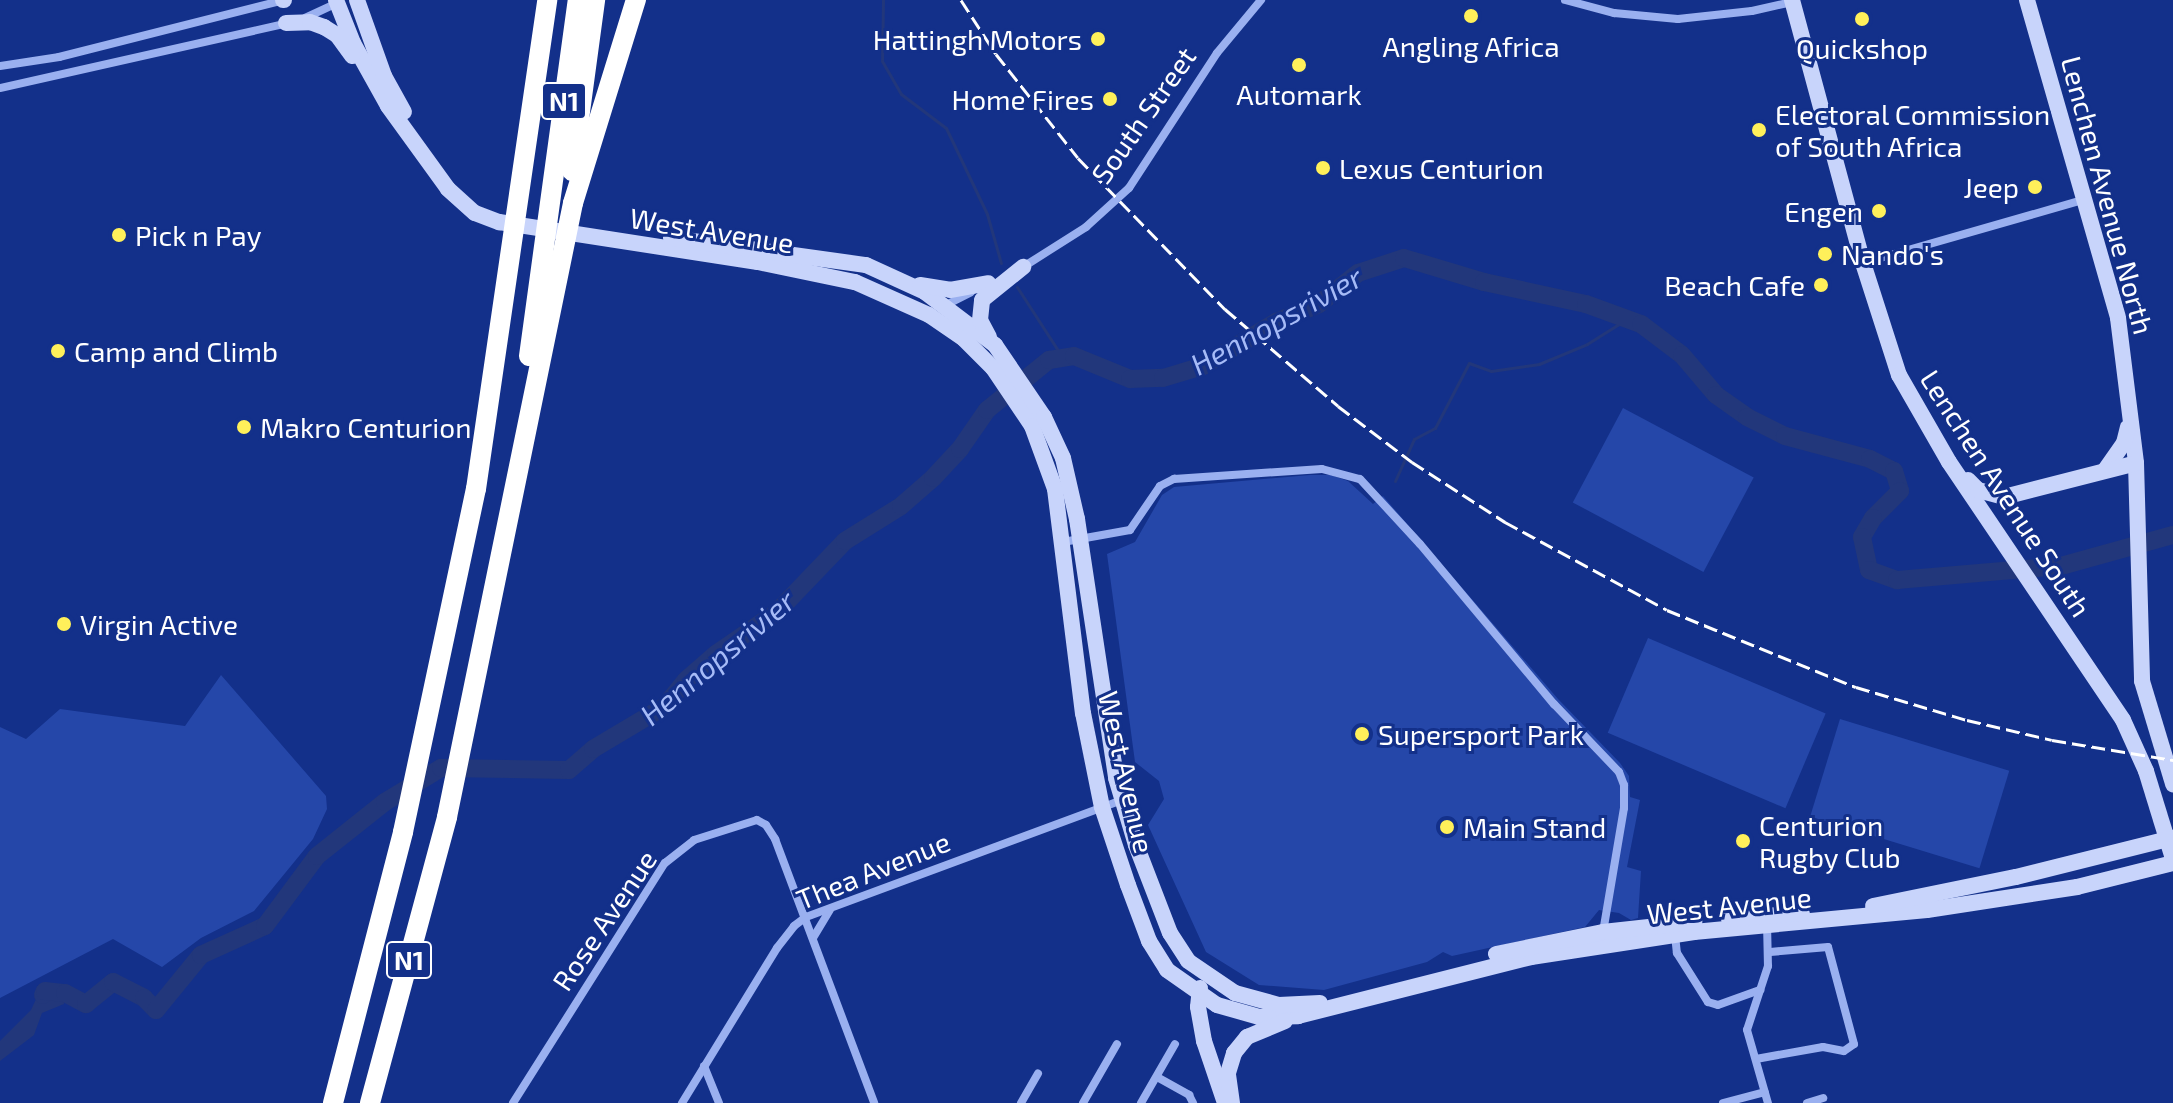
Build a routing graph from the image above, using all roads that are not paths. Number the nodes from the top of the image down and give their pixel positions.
1 (284, 0) edge
2 (357, 0) edge
3 (547, 0) edge
4 (578, 0) edge
5 (595, 0) edge
6 (636, 0) edge
7 (1261, 0) edge
8 (1565, 0) edge
9 (2027, 0) edge
10 (339, 1) edge
11 (1794, 1) edge
12 (286, 23) junction
13 (0, 66) edge
14 (371, 78) junction
15 (0, 88) edge
16 (2082, 200) junction
17 (572, 204) junction
18 (552, 254) junction
19 (1863, 263) junction
20 (1023, 267) junction
21 (907, 282) junction
22 (988, 283) junction
23 (945, 305) junction
24 (929, 315) junction
25 (998, 357) junction
26 (2129, 397) junction
27 (1949, 462) junction
28 (2136, 463) junction
29 (2105, 470) junction
30 (1072, 541) junction
31 (2173, 784) edge
32 (1122, 800) junction
33 (1102, 807) junction
34 (2170, 840) edge
35 (2173, 861) edge
36 (833, 907) junction
37 (806, 917) junction
38 (1767, 922) junction
39 (1674, 929) junction
40 (1603, 932) junction
41 (813, 938) junction
42 (1770, 952) junction
43 (1203, 975) junction
44 (1760, 990) junction
45 (1198, 994) junction
46 (1298, 1016) junction
47 (1117, 1044) dead end
48 (1175, 1044) dead end
49 (1756, 1059) junction
50 (704, 1066) junction
51 (1038, 1073) dead end
52 (1157, 1077) junction
53 (1765, 1092) junction
54 (1823, 1098) dead end
55 (333, 1103) edge
56 (370, 1103) edge
57 (513, 1103) edge
58 (682, 1103) edge
59 (719, 1103) edge
60 (874, 1103) edge
61 (1021, 1103) edge
62 (1084, 1103) edge
63 (1141, 1103) edge
64 (1193, 1103) edge
65 (1225, 1103) edge
66 (1232, 1103) edge
67 (1723, 1103) edge
68 (1768, 1103) edge
69 (1807, 1103) edge

1 - 13 street
2 - 21 street, West Avenue
3 - 55 highway, N1
4 - 18 highway, N1
5 - 17 highway
6 - 17 highway
7 - 20 street, South Street
8 - 11 street
9 - 16 street, Lenchen Avenue North
10 - 12 street
10 - 14 street, West Avenue
11 - 19 street, Lenchen Avenue South
12 - 14 street
12 - 15 street
14 - 24 street, West Avenue
16 - 19 street
16 - 26 street, Lenchen Avenue North
17 - 18 highway
18 - 56 highway, N1
19 - 27 street, Lenchen Avenue South
20 - 22 street, South Street
20 - 25 street
21 - 22 street
21 - 23 street, West Avenue
22 - 23 street, South Street
23 - 24 street, South Street
23 - 25 street, West Avenue
24 - 25 street, West Avenue
25 - 30 street, West Avenue
26 - 28 street, Lenchen Avenue North
26 - 29 street
27 - 29 street
27 - 34 street, Lenchen Avenue South
28 - 29 street
28 - 31 street, Lenchen Avenue North
30 - 32 street, West Avenue
30 - 33 street, West Avenue
30 - 40 street
32 - 33 street, Thea Avenue
32 - 43 street, West Avenue
33 - 36 street, Thea Avenue
33 - 45 street, West Avenue
34 - 35 street, Lenchen Avenue South
34 - 38 street, West Avenue
35 - 38 street, West Avenue
36 - 37 street, Thea Avenue
36 - 41 street
37 - 41 street
37 - 50 street, Thea Avenue
37 - 57 street, Rose Avenue
38 - 39 street, West Avenue
38 - 42 street
39 - 40 street, West Avenue
39 - 44 street
39 - 46 street, West Avenue
40 - 43 street, West Avenue
41 - 60 street
42 - 44 street
42 - 49 street
43 - 45 street
44 - 49 street
45 - 46 street, West Avenue
45 - 65 street
46 - 66 street
47 - 62 street
48 - 52 street
49 - 53 street
50 - 58 street, Thea Avenue
50 - 59 street
51 - 61 street
52 - 63 street
52 - 64 street
53 - 67 street
53 - 68 street
54 - 69 street

